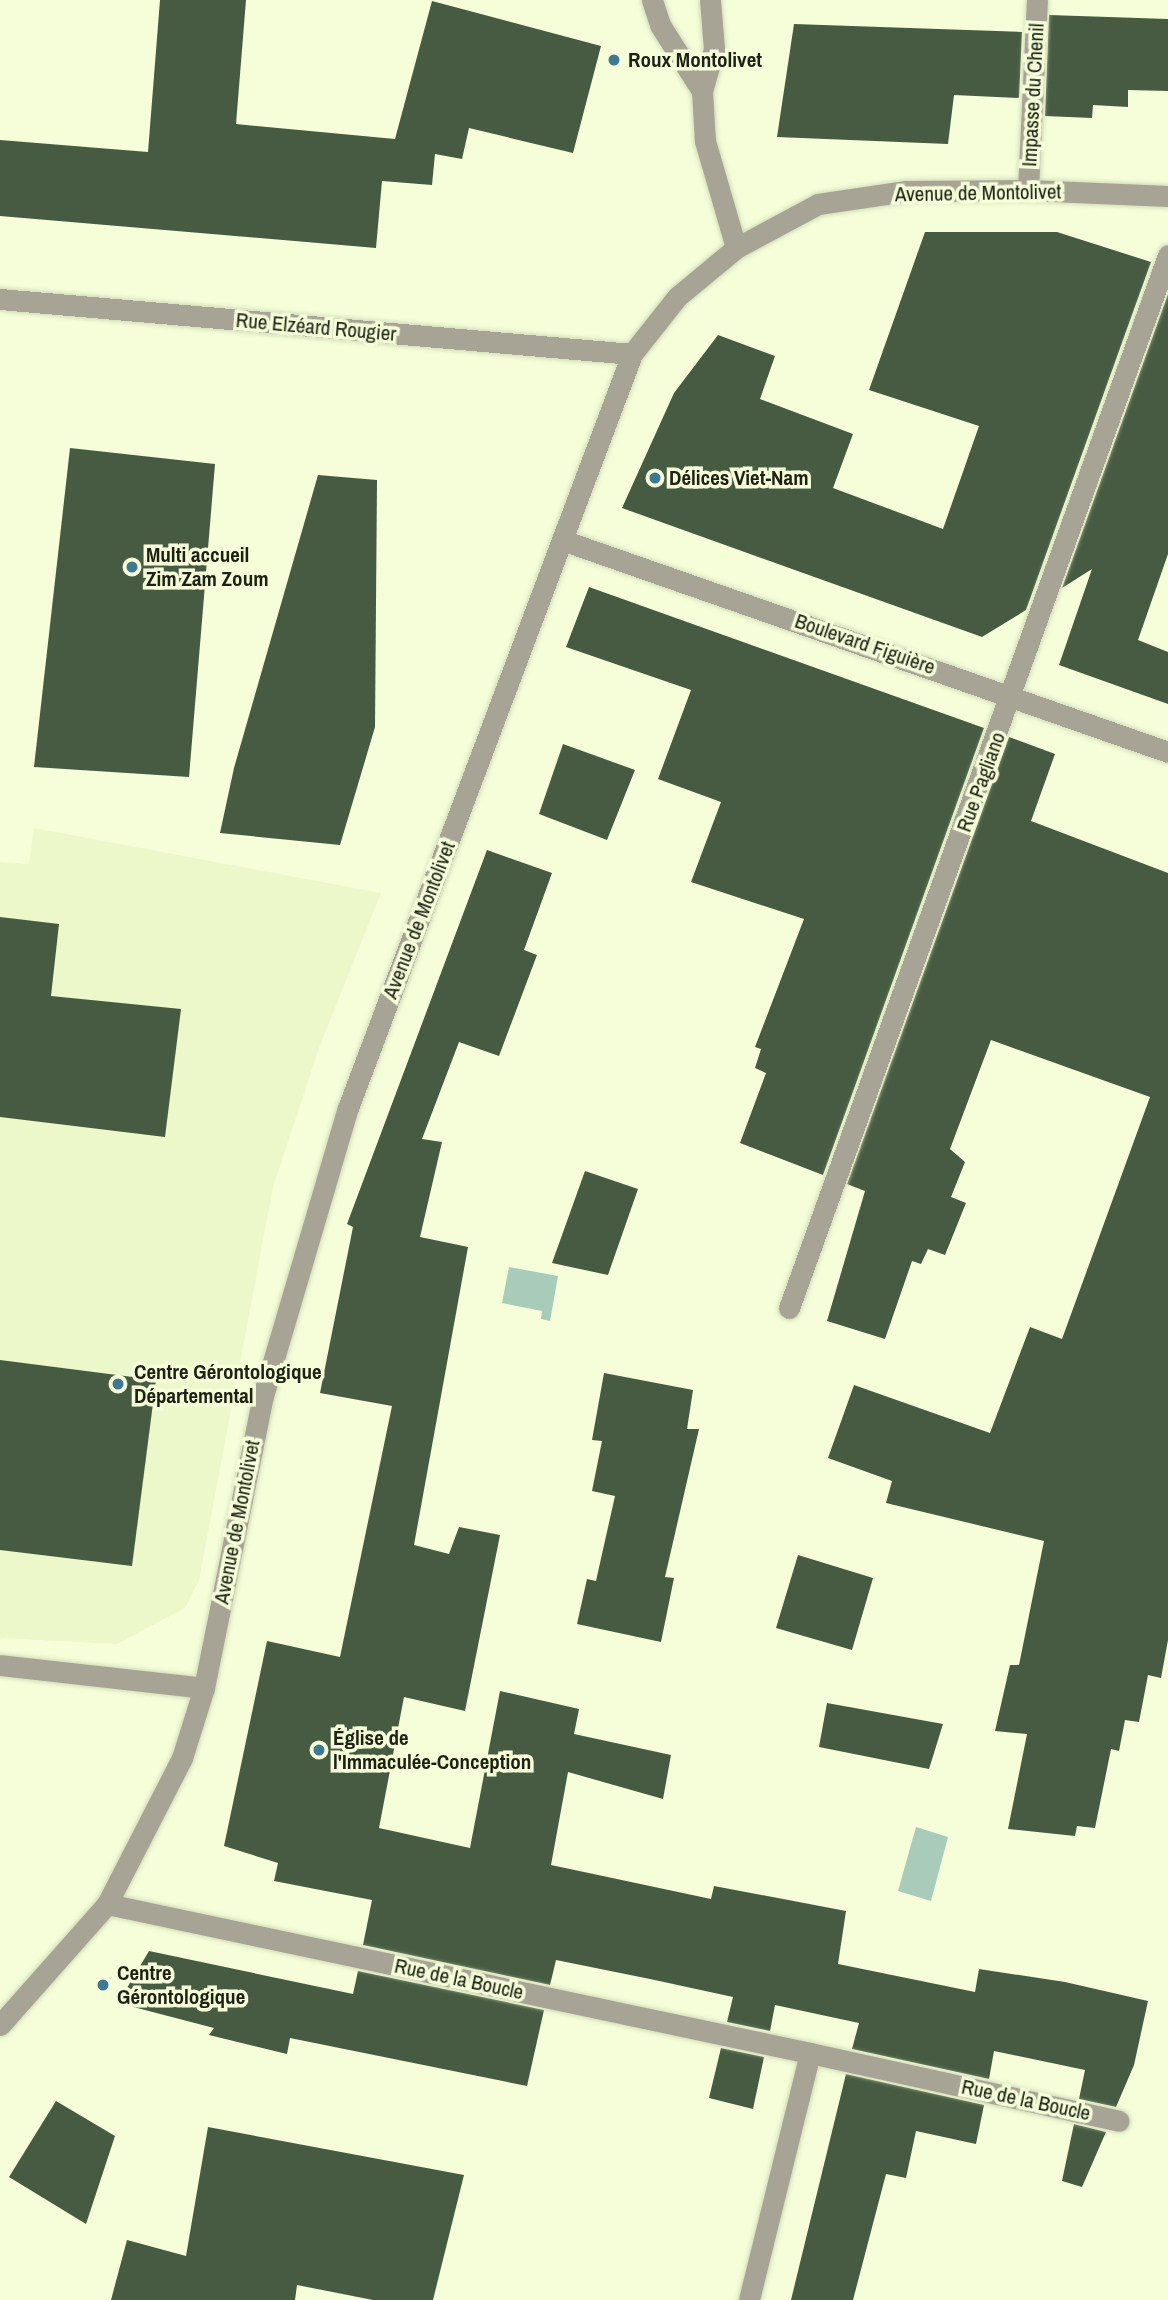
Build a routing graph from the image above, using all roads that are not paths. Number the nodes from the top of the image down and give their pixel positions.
1 (652, 0) edge
2 (710, 0) edge
3 (1037, 0) edge
4 (702, 91) junction
5 (1028, 190) junction
6 (1168, 196) edge
7 (736, 248) junction
8 (1168, 255) edge
9 (0, 299) edge
10 (632, 354) junction
11 (562, 540) junction
12 (1013, 695) junction
13 (1168, 752) edge
14 (789, 1308) dead end
15 (0, 1665) edge
16 (204, 1688) junction
17 (107, 1904) junction
18 (0, 2025) edge
19 (810, 2053) junction
20 (1119, 2120) dead end
21 (749, 2300) edge

1 - 4 street
2 - 4 street
3 - 5 street, Impasse du Chenil
4 - 7 street
5 - 6 street, Avenue de Montolivet
5 - 7 street, Avenue de Montolivet
7 - 10 street, Avenue de Montolivet
8 - 12 street, Rue Pagliano
9 - 10 street, Rue Elzéard Rougier
10 - 11 street, Avenue de Montolivet
11 - 12 street, Boulevard Figuière
11 - 16 street, Avenue de Montolivet
12 - 13 street, Boulevard Figuière
12 - 14 street, Rue Pagliano
15 - 16 street
16 - 17 street, Avenue de Montolivet
17 - 18 street, Avenue de Montolivet
17 - 19 street, Rue de la Boucle
19 - 20 street, Rue de la Boucle
19 - 21 street

